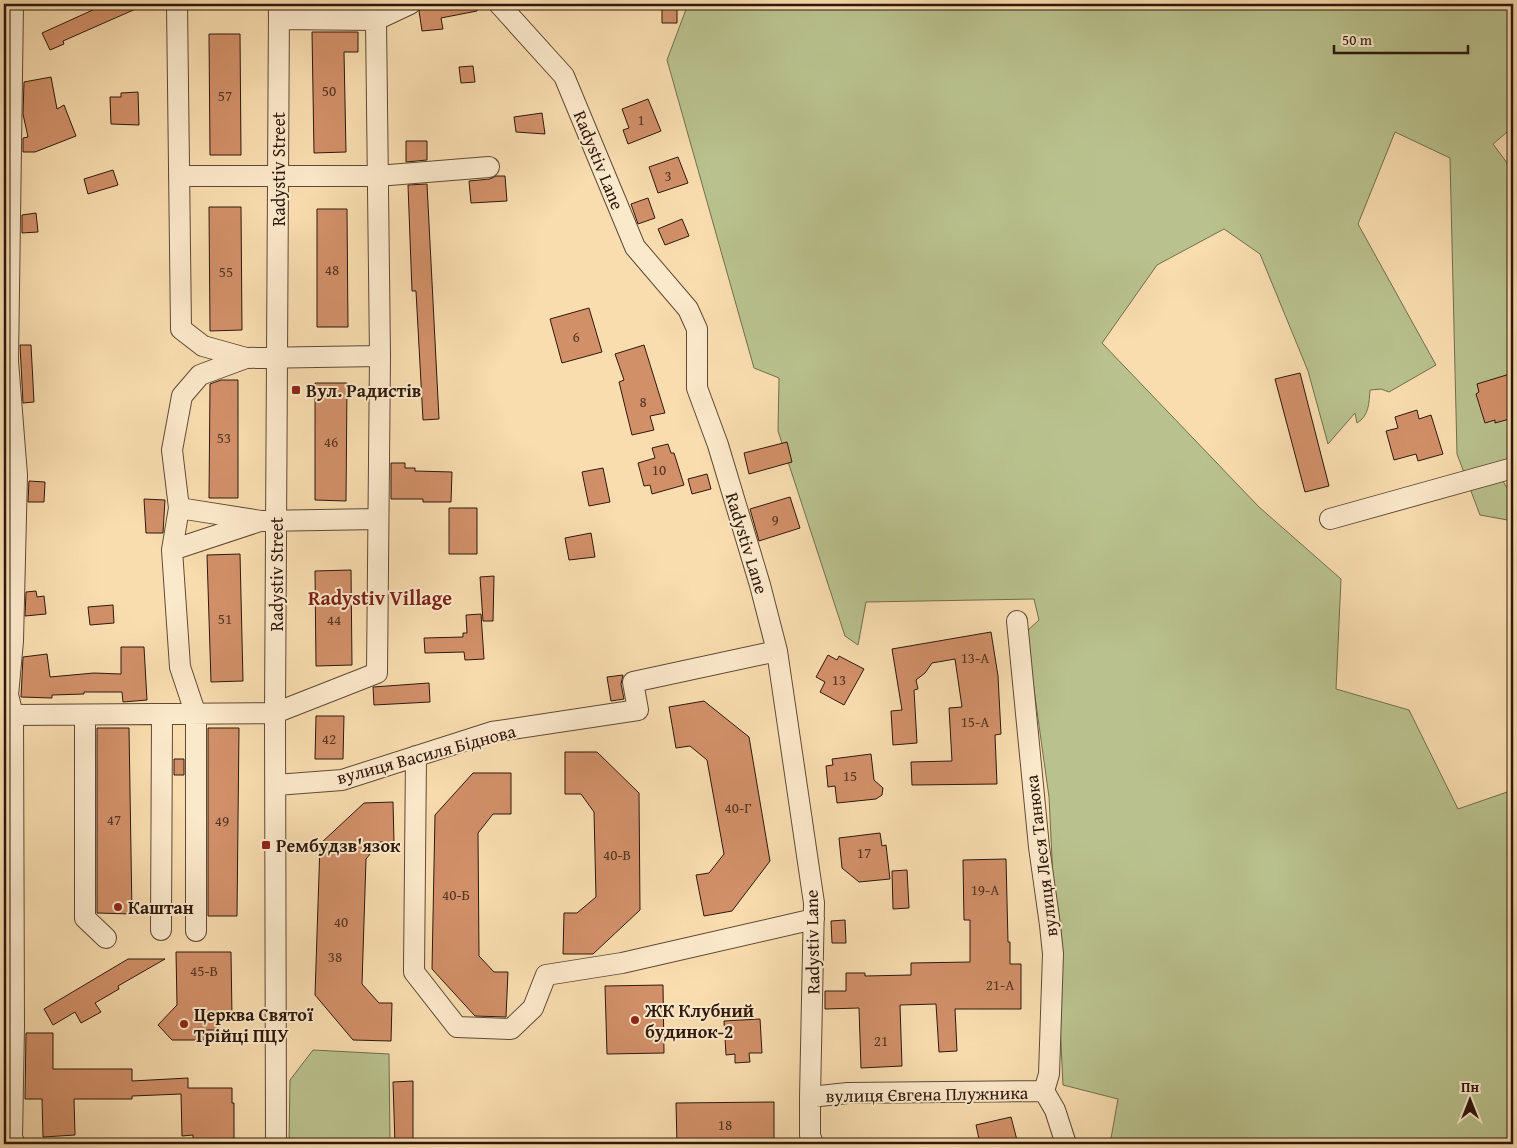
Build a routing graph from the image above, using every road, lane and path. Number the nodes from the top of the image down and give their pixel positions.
1 (13, 4) edge
2 (177, 4) edge
3 (410, 4) edge
4 (499, 4) edge
5 (279, 12) edge
6 (376, 20) junction
7 (489, 167) dead end
8 (179, 176) junction
9 (377, 176) junction
10 (278, 177) junction
11 (380, 356) junction
12 (246, 358) junction
13 (277, 358) junction
14 (1513, 468) edge
15 (179, 508) junction
16 (269, 520) junction
17 (378, 520) junction
18 (1330, 520) dead end
19 (172, 550) junction
20 (1017, 621) dead end
21 (777, 651) junction
22 (275, 713) junction
23 (13, 715) junction
24 (85, 715) junction
25 (162, 715) junction
26 (196, 715) junction
27 (416, 756) junction
28 (276, 785) junction
29 (814, 919) junction
30 (161, 930) dead end
31 (196, 931) dead end
32 (106, 938) dead end
33 (1044, 1091) junction
34 (810, 1097) junction
35 (15, 1144) edge
36 (276, 1144) edge
37 (813, 1144) edge
38 (1066, 1144) edge

1 - 23 street
2 - 8 street
3 - 6 street
4 - 21 street, Radystiv Lane
5 - 6 street
5 - 10 street, Radystiv Street
6 - 9 street
7 - 9 street
8 - 10 street
8 - 12 street
9 - 10 street
9 - 11 street
10 - 13 street, Radystiv Street
11 - 13 street
11 - 17 street
12 - 13 street
12 - 15 street
13 - 16 street, Radystiv Street
14 - 18 street
15 - 16 street
15 - 19 street
16 - 17 street
16 - 19 street
16 - 22 street, Radystiv Street
17 - 22 street
19 - 26 street
20 - 33 street, вулиця Леся Танюка
21 - 27 street, вулиця Василя Біднова
21 - 29 street, Radystiv Lane
22 - 26 street
22 - 28 street, Radystiv Street
23 - 24 street
23 - 35 street
24 - 25 street
24 - 32 street
25 - 26 street
25 - 30 street
26 - 31 street
27 - 28 street, вулиця Василя Біднова
27 - 29 street
28 - 36 street, Radystiv Street
29 - 34 street, Radystiv Lane
33 - 34 street, вулиця Євгена Плужника
33 - 38 street
34 - 37 street, Radystiv Lane

